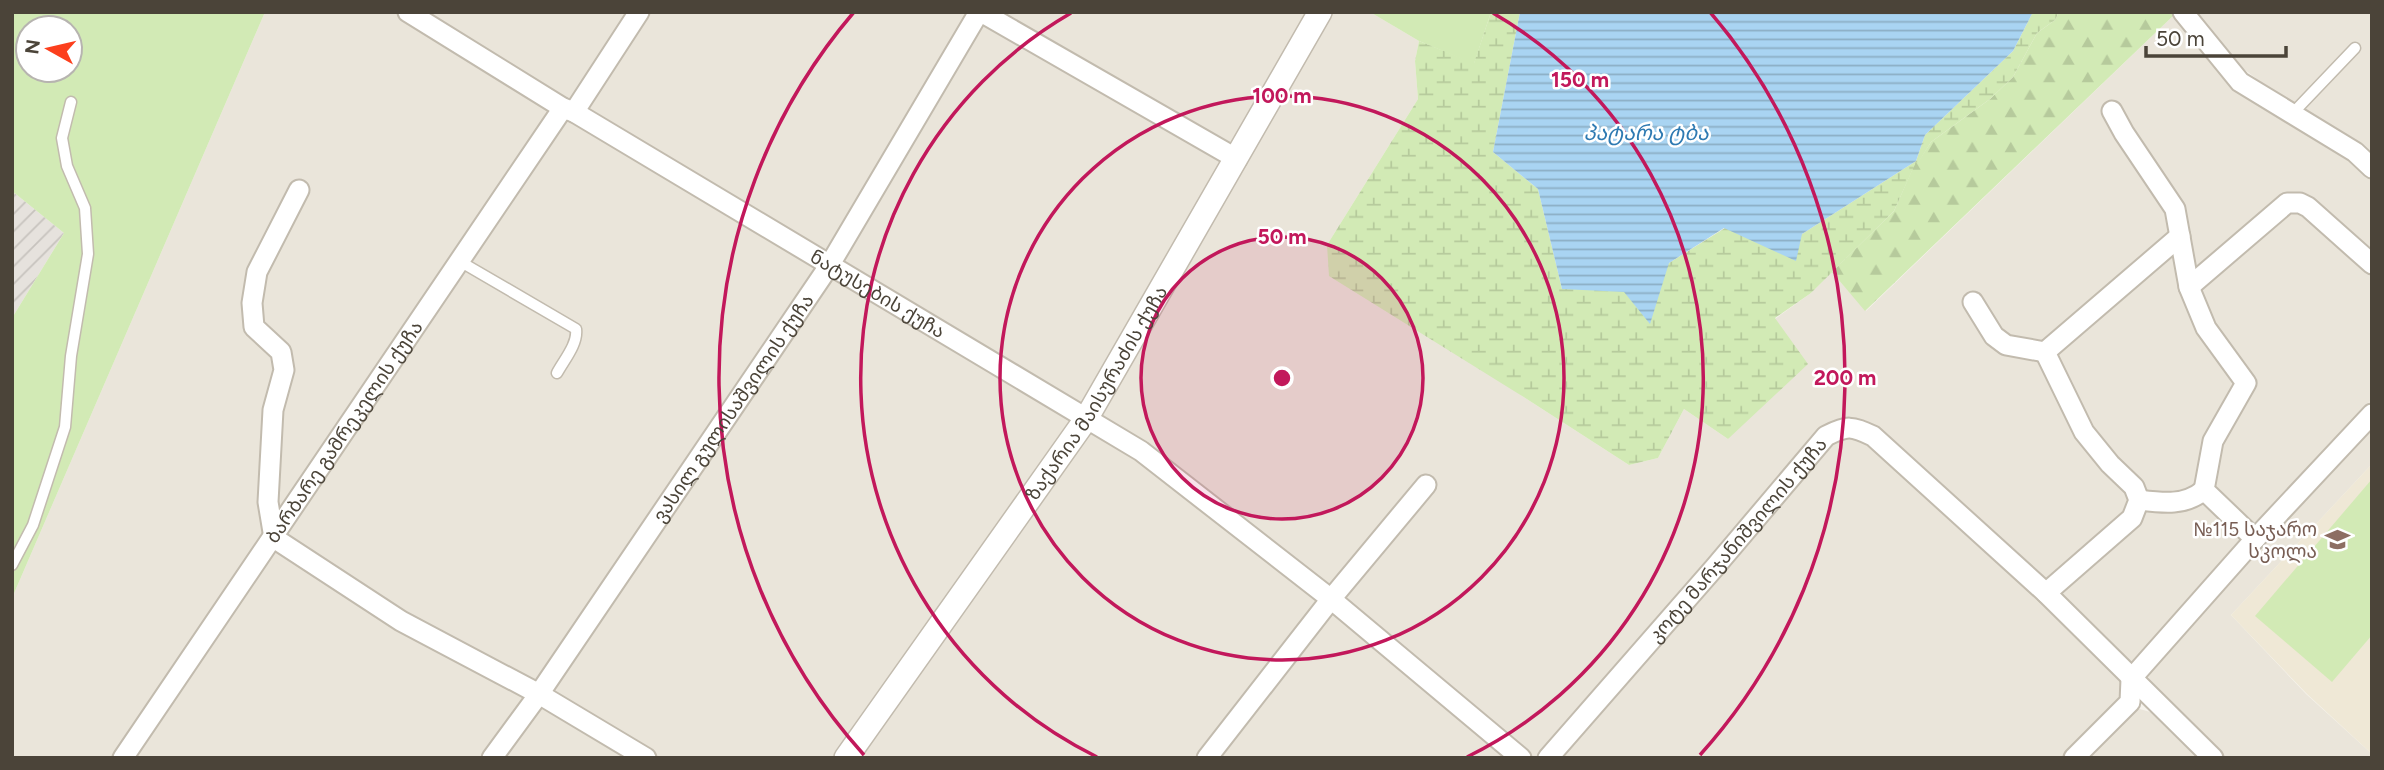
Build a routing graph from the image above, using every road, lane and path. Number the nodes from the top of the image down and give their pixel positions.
1 (408, 12) edge
2 (639, 12) edge
3 (980, 12) edge
4 (1320, 12) edge
5 (2183, 12) edge
6 (2355, 48) dead end
7 (71, 102) dead end
8 (569, 110) junction
9 (2112, 111) dead end
10 (2292, 114) junction
11 (1237, 159) junction
12 (2372, 168) edge
13 (299, 190) dead end
14 (2180, 236) junction
15 (461, 262) junction
16 (2372, 264) edge
17 (829, 266) junction
18 (2189, 286) junction
19 (1973, 302) dead end
20 (2045, 352) junction
21 (557, 373) dead end
22 (2370, 418) edge
23 (1086, 419) junction
24 (1426, 485) dead end
25 (2204, 490) junction
26 (2139, 500) junction
27 (274, 537) junction
28 (2255, 539) junction
29 (12, 565) edge
30 (2046, 593) junction
31 (1331, 599) junction
32 (2131, 679) junction
33 (539, 694) junction
34 (123, 758) edge
35 (492, 758) edge
36 (646, 758) edge
37 (846, 758) edge
38 (1207, 758) edge
39 (1521, 758) edge
40 (1548, 758) edge
41 (2074, 758) edge
42 (2213, 758) edge

1 - 8 street, ნატუსების ქუჩა
2 - 8 street, ბარბარე გამრეკელის ქუჩა
3 - 11 street
3 - 17 street, ვასილ გულისაშვილის ქუჩა
4 - 11 street, ზაქარია მაისურაძის ქუჩა
5 - 10 street
6 - 10 lane
7 - 29 lane
8 - 15 street, ბარბარე გამრეკელის ქუჩა
8 - 17 street, ნატუსების ქუჩა
9 - 14 street
10 - 12 street
11 - 23 street, ზაქარია მაისურაძის ქუჩა
13 - 27 street
14 - 18 street
14 - 20 street
15 - 21 lane
15 - 27 street, ბარბარე გამრეკელის ქუჩა
16 - 18 street
17 - 23 street, ნატუსების ქუჩა
17 - 33 street, ვასილ გულისაშვილის ქუჩა
18 - 25 street
19 - 20 street
20 - 26 street
22 - 28 street
23 - 31 street, ნატუსების ქუჩა
23 - 37 street, ზაქარია მაისურაძის ქუჩა
24 - 31 street
25 - 26 street
25 - 28 street
26 - 30 street
27 - 33 street
27 - 34 street, ბარბარე გამრეკელის ქუჩა
28 - 32 street
30 - 32 street, კოტე მარჯანიშვილის ქუჩა
30 - 40 street, კოტე მარჯანიშვილის ქუჩა
31 - 38 street
31 - 39 street, ნატუსების ქუჩა
32 - 41 street
32 - 42 street, კოტე მარჯანიშვილის ქუჩა
33 - 35 street, ვასილ გულისაშვილის ქუჩა
33 - 36 street

